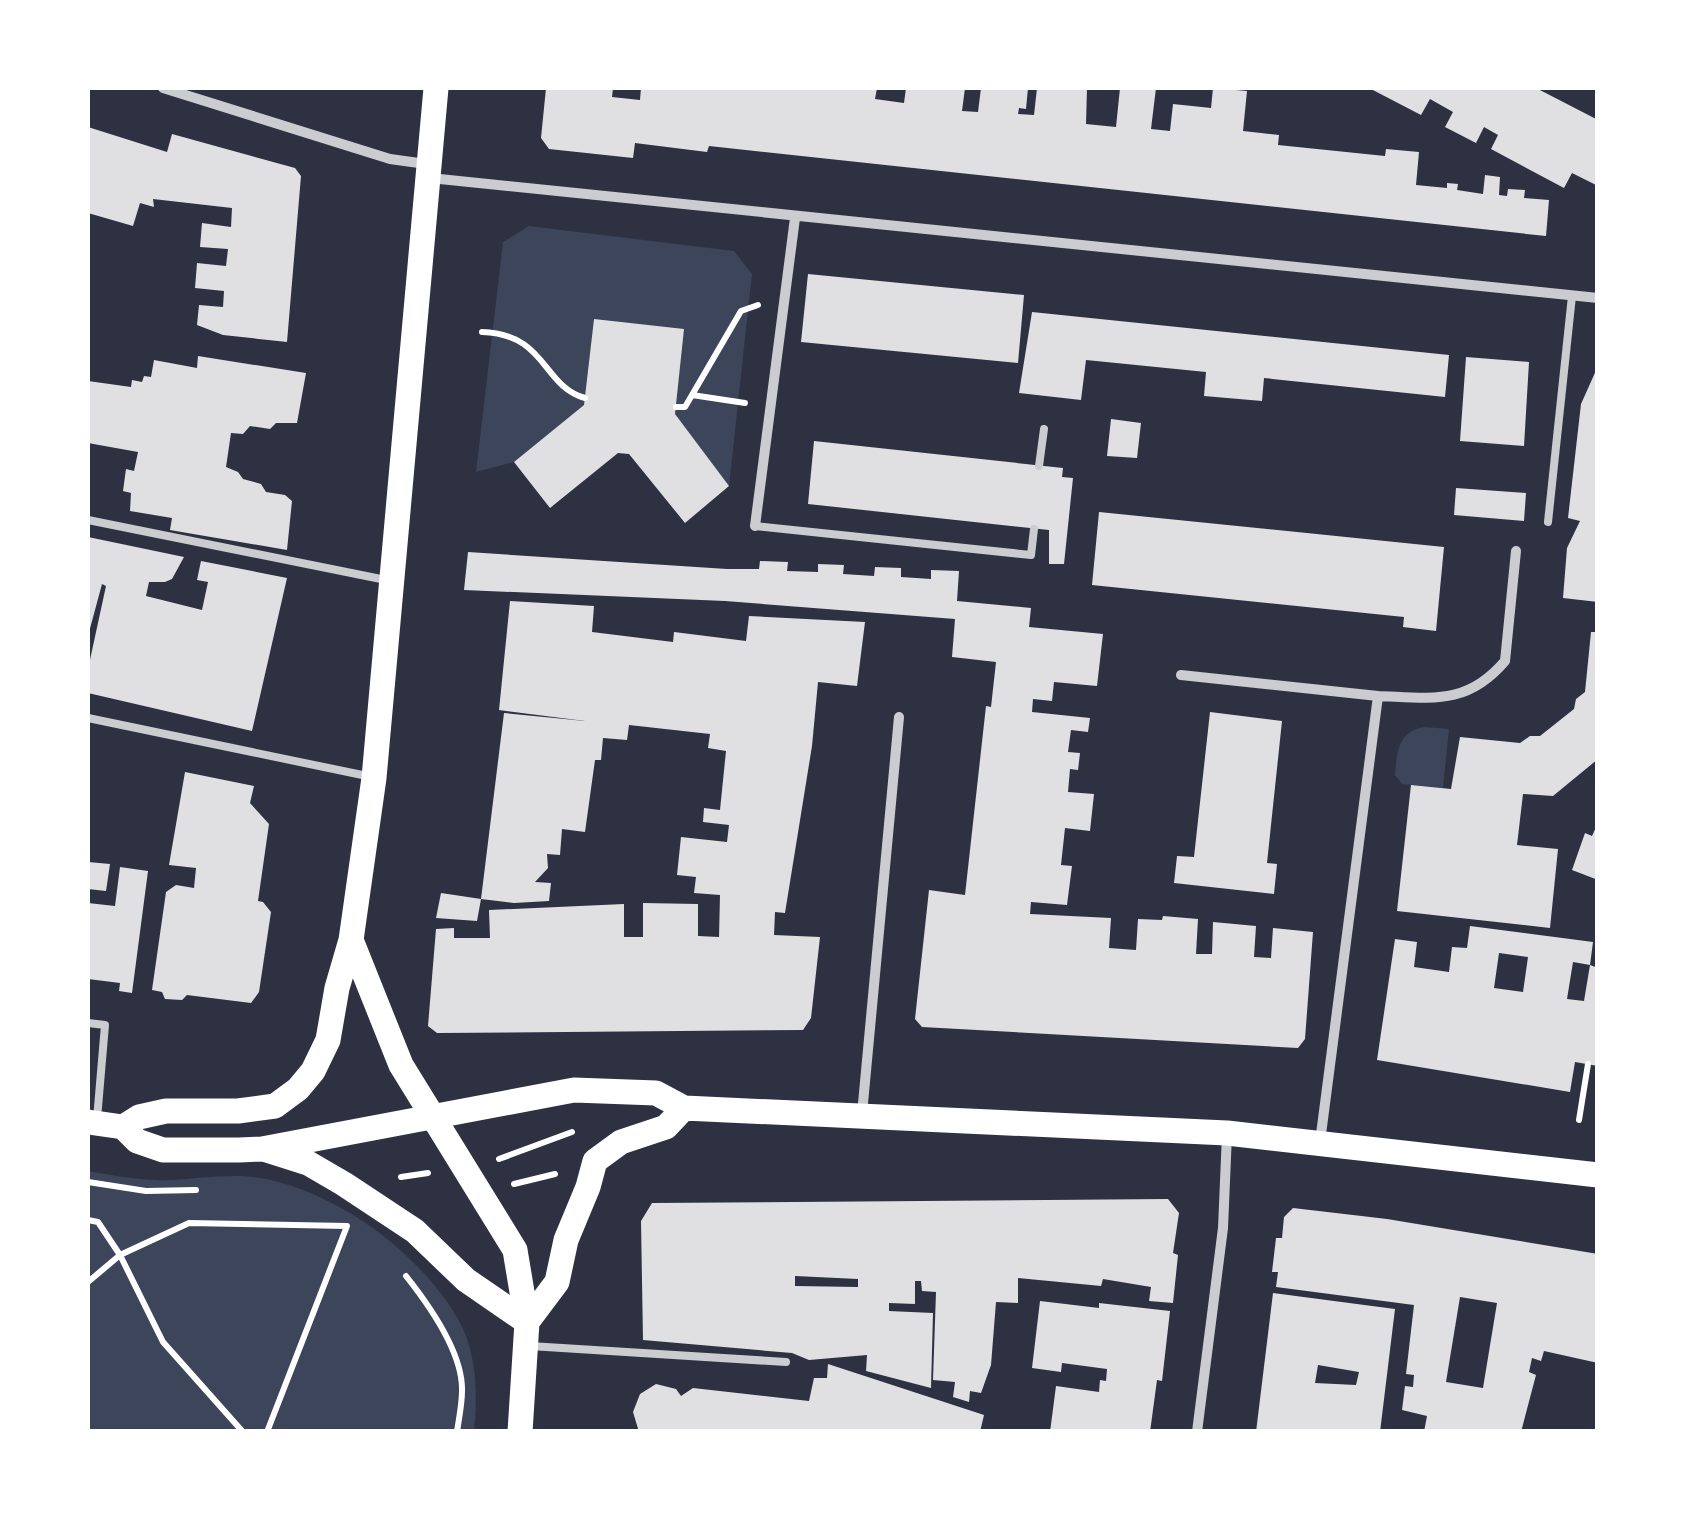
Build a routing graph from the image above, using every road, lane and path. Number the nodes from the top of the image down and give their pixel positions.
1 (163, 88) edge
2 (436, 88) edge
3 (430, 171) junction
4 (794, 218) junction
5 (1572, 296) junction
6 (1598, 298) edge
7 (784, 302) junction
8 (482, 332) dead end
9 (692, 395) junction
10 (585, 398) dead end
11 (676, 407) dead end
12 (770, 409) junction
13 (1044, 430) dead end
14 (1039, 466) dead end
15 (88, 520) edge
16 (1548, 522) dead end
17 (755, 526) joint
18 (1034, 529) dead end
19 (1516, 550) dead end
20 (390, 580) junction
21 (1181, 675) dead end
22 (1378, 696) junction
23 (899, 717) dead end
24 (88, 718) edge
25 (374, 778) junction
26 (351, 940) junction
27 (88, 1023) edge
28 (1588, 1064) dead end
29 (684, 1108) junction
30 (431, 1115) junction
31 (862, 1117) junction
32 (1579, 1120) dead end
33 (92, 1123) edge
34 (123, 1128) junction
35 (577, 1130) dead end
36 (1226, 1133) junction
37 (1320, 1143) junction
38 (262, 1149) junction
39 (488, 1163) dead end
40 (393, 1168) dead end
41 (439, 1172) dead end
42 (1598, 1175) edge
43 (88, 1220) edge
44 (120, 1255) junction
45 (404, 1273) dead end
46 (88, 1282) edge
47 (526, 1334) junction
48 (786, 1362) dead end
49 (243, 1432) edge
50 (267, 1432) edge
51 (457, 1432) edge
52 (520, 1432) edge
53 (1197, 1432) edge

1 - 3 street
2 - 3 main road
3 - 4 street
3 - 20 main road
4 - 5 street
4 - 7 street
5 - 6 street
5 - 16 lane
7 - 9 path
7 - 12 street
8 - 10 path
9 - 11 path
9 - 12 path
12 - 17 street
13 - 14 lane
15 - 20 lane
17 - 18 lane
19 - 22 street
20 - 25 main road
21 - 22 street
22 - 37 street
23 - 31 street
24 - 25 lane
25 - 26 main road
26 - 30 main road
26 - 34 main road
27 - 33 lane
28 - 32 path
29 - 30 main road
29 - 31 main road
29 - 47 main road
30 - 38 main road
30 - 47 main road
31 - 36 main road
33 - 34 main road
34 - 38 main road
35 - 39 path
36 - 37 main road
36 - 53 street
37 - 42 main road
38 - 47 main road
40 - 41 path
43 - 44 path
44 - 46 path
44 - 49 path
44 - 50 path
45 - 51 path
47 - 48 lane
47 - 52 main road

